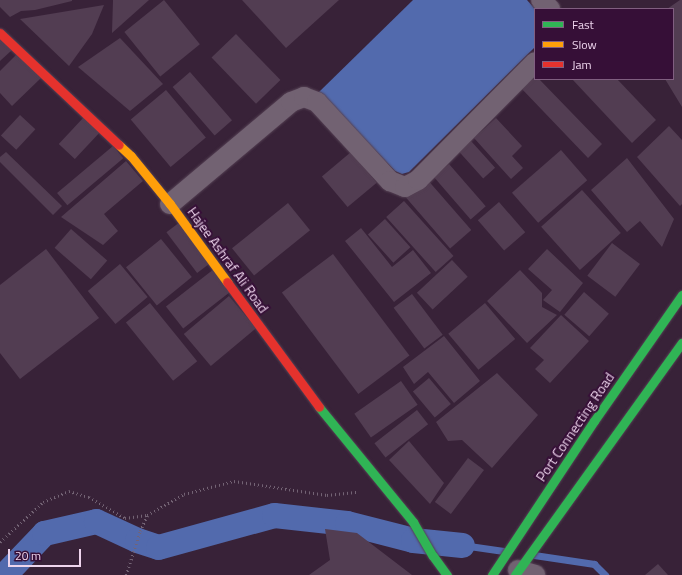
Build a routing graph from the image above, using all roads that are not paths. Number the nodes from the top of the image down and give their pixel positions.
1 (541, 0) edge
2 (549, 8) edge
3 (0, 33) edge
4 (534, 63) edge
5 (170, 204) junction
6 (682, 295) edge
7 (682, 343) edge
8 (523, 571) edge
9 (494, 572) edge
10 (447, 575) edge

1 - 2 street
3 - 5 main road, Hajee Ashraf Ali Road
4 - 5 street
5 - 10 main road, Hajee Ashraf Ali Road
6 - 9 main road, Port Connecting Road
7 - 8 main road

